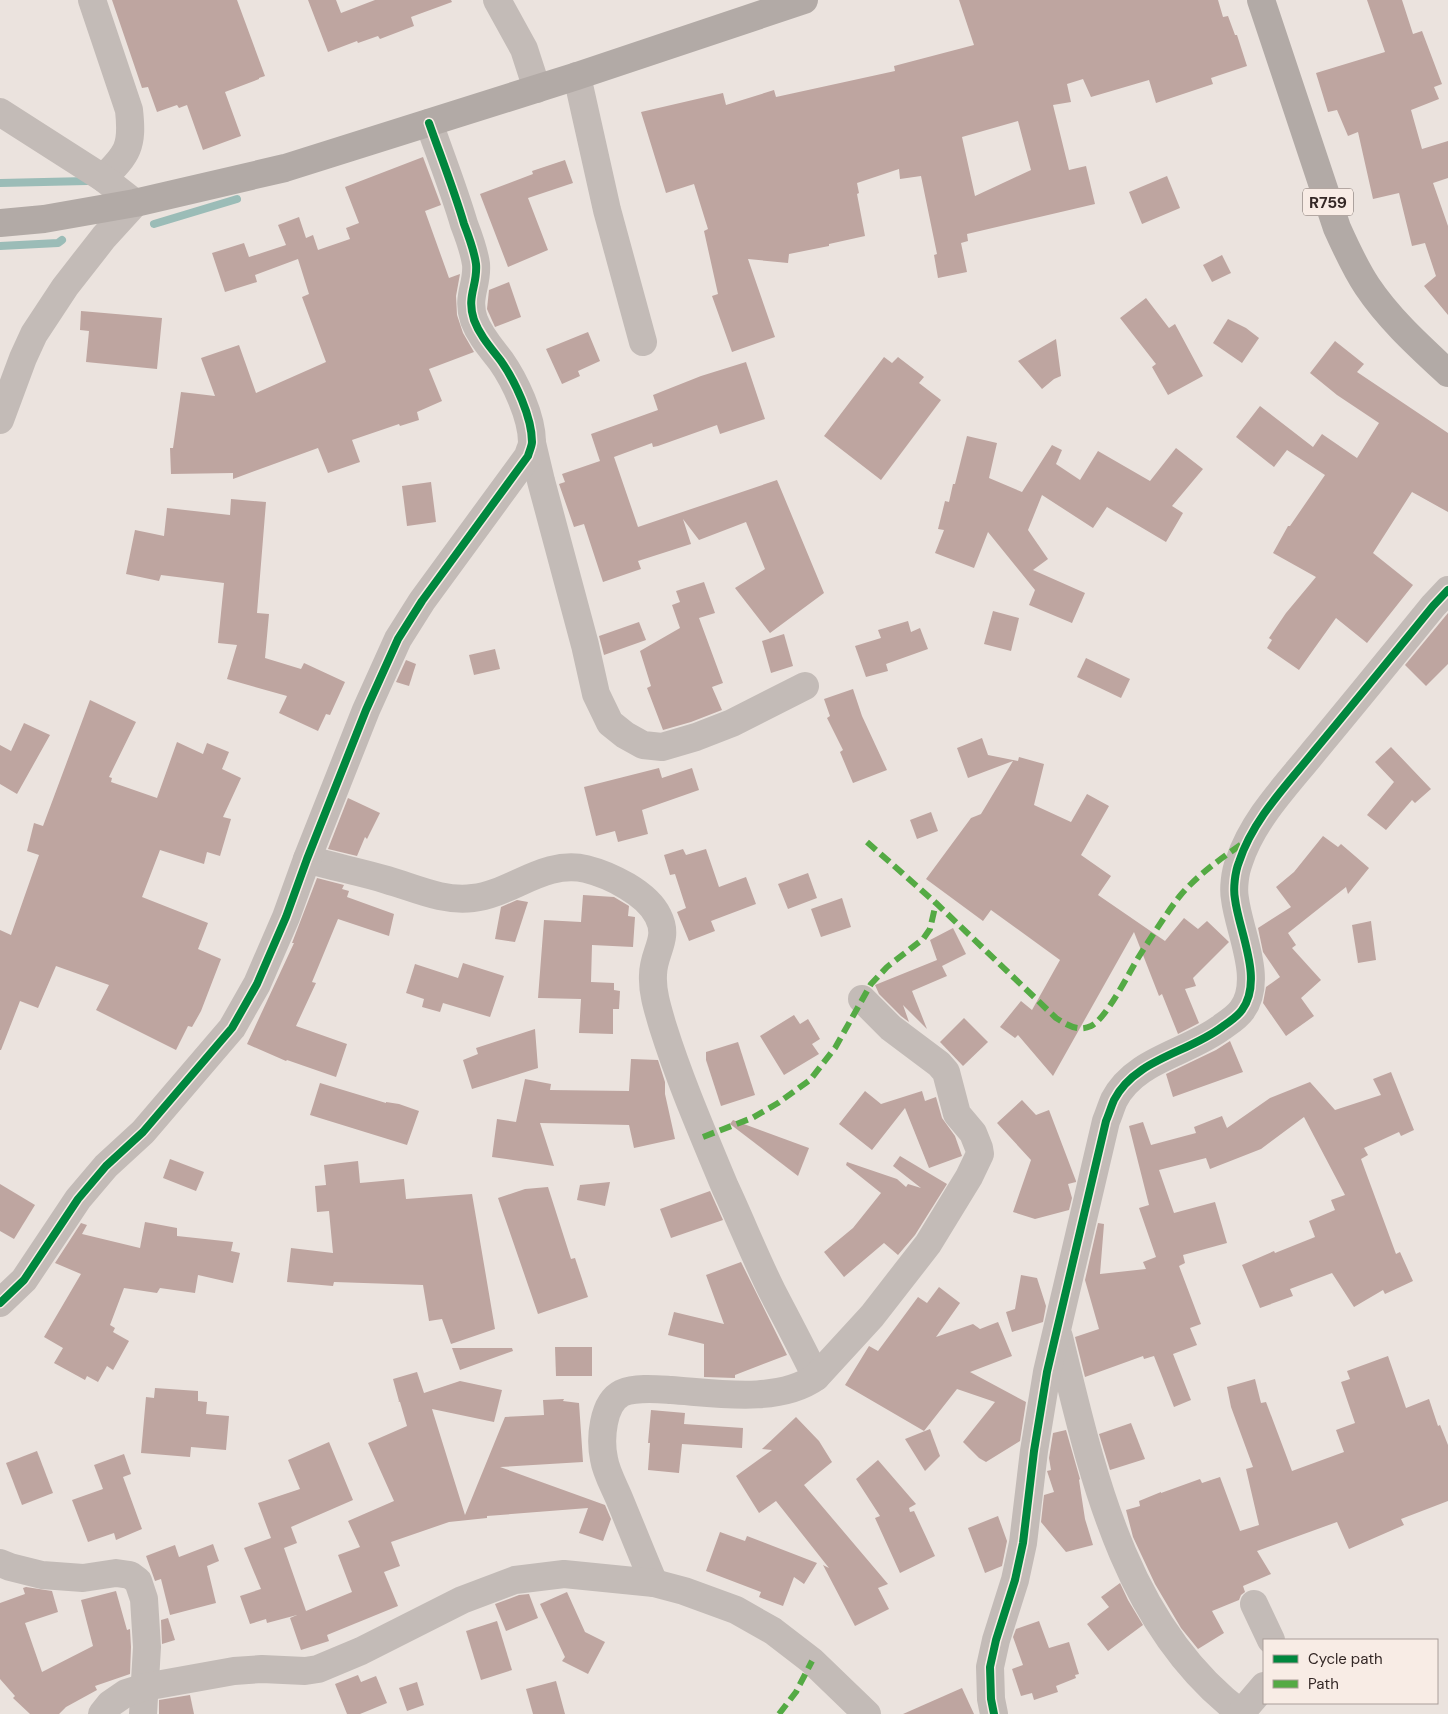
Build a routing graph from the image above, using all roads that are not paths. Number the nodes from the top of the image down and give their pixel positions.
1 (92, 0) edge
2 (804, 0) edge
3 (1261, 0) edge
4 (500, 3) edge
5 (759, 7) edge
6 (576, 76) junction
7 (537, 89) junction
8 (0, 112) edge
9 (429, 123) junction
10 (102, 178) junction
11 (135, 203) junction
12 (0, 223) edge
13 (643, 342) dead end
14 (1448, 373) edge
15 (0, 420) edge
16 (532, 443) junction
17 (1448, 590) edge
18 (805, 686) dead end
19 (307, 859) junction
20 (862, 999) dead end
21 (0, 1303) edge
22 (1057, 1331) junction
23 (816, 1377) junction
24 (0, 1562) edge
25 (654, 1583) junction
26 (1254, 1604) dead end
27 (1271, 1639) edge
28 (145, 1687) junction
29 (1263, 1687) edge
30 (102, 1714) edge
31 (143, 1714) edge
32 (867, 1714) edge
33 (994, 1714) edge
34 (1241, 1714) edge

1 - 10 street
2 - 5 main road
3 - 14 main road, R759
4 - 7 street
5 - 6 main road
6 - 7 main road
6 - 13 street
7 - 9 main road
8 - 10 street
9 - 11 main road
9 - 16 street
10 - 11 street
11 - 12 main road
11 - 15 street
16 - 18 street
16 - 19 street
17 - 22 street
19 - 21 street
19 - 23 street
20 - 23 street
22 - 33 street
22 - 34 street
23 - 25 street
24 - 28 street
25 - 28 street
25 - 32 street
26 - 27 street
28 - 30 street
28 - 31 street
29 - 34 street

